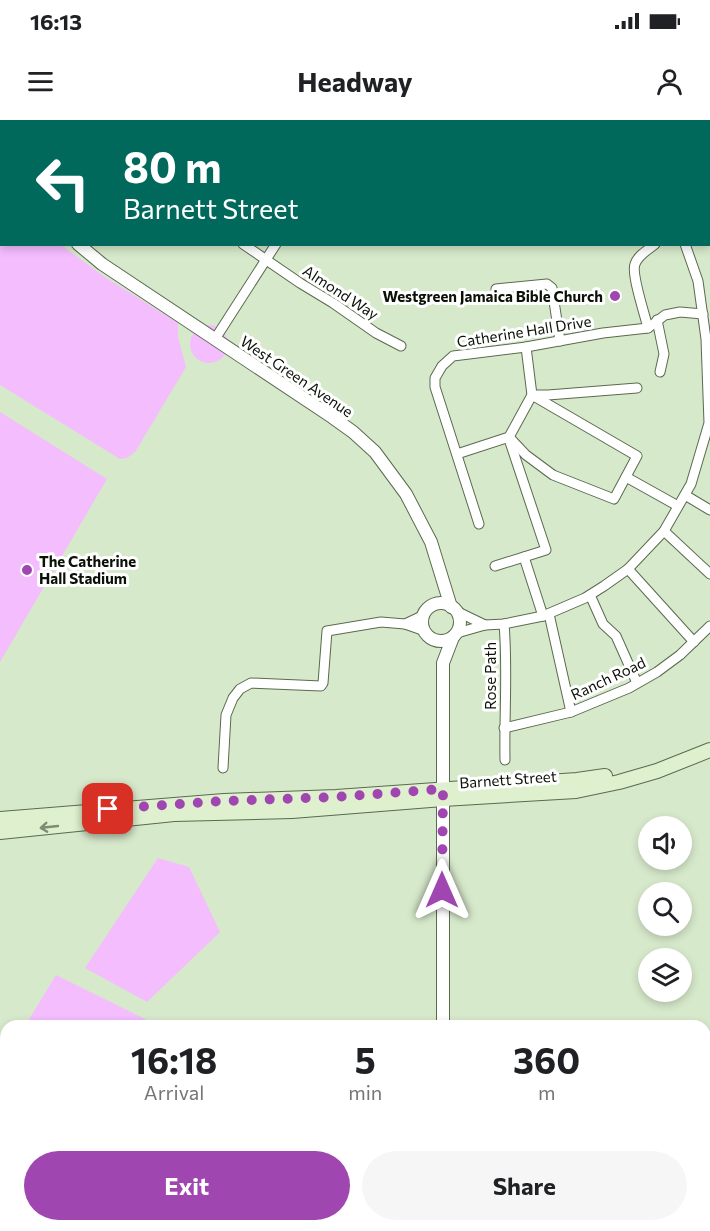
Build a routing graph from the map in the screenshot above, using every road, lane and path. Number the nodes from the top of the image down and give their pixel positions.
1 (80, 246) edge
2 (246, 246) edge
3 (275, 246) edge
4 (652, 246) edge
5 (686, 246) edge
6 (266, 260) junction
7 (496, 289) dead end
8 (703, 314) junction
9 (657, 320) junction
10 (648, 328) junction
11 (215, 339) junction
12 (560, 341) junction
13 (400, 346) dead end
14 (526, 347) junction
15 (660, 372) dead end
16 (637, 388) dead end
17 (532, 395) junction
18 (710, 424) edge
19 (509, 437) junction
20 (457, 454) junction
21 (626, 477) junction
22 (685, 495) junction
23 (678, 506) junction
24 (710, 510) edge
25 (479, 524) dead end
26 (664, 531) junction
27 (524, 557) junction
28 (495, 566) dead end
29 (628, 568) junction
30 (710, 574) edge
31 (443, 582) junction
32 (590, 595) junction
33 (454, 609) junction
34 (428, 611) junction
35 (546, 615) junction
36 (405, 624) junction
37 (504, 624) junction
38 (484, 625) junction
39 (710, 626) edge
40 (428, 635) junction
41 (455, 635) junction
42 (694, 642) junction
43 (443, 663) junction
44 (637, 683) junction
45 (572, 712) junction
46 (504, 728) junction
47 (710, 750) edge
48 (504, 760) dead end
49 (223, 768) dead end
50 (443, 794) junction
51 (0, 819) edge
52 (0, 832) edge
53 (443, 1020) edge

1 - 11 street, West Green Avenue
2 - 6 street, Almond Way
3 - 6 street
4 - 10 street
5 - 8 street
6 - 11 street
6 - 13 street, Almond Way
7 - 12 street
8 - 9 street
8 - 18 street
9 - 10 street
9 - 15 street
10 - 12 street, Catherine Hall Drive
11 - 31 street, West Green Avenue
12 - 14 street, Catherine Hall Drive
14 - 17 street
14 - 20 street, Catherine Hall Drive
16 - 17 street
17 - 19 street
17 - 21 street
18 - 22 street
19 - 20 street
19 - 21 street
19 - 27 street
20 - 25 street, Catherine Hall Drive
21 - 23 street
22 - 23 street
22 - 24 street
23 - 26 street
26 - 29 street
26 - 30 street
27 - 28 street
27 - 35 street
29 - 32 street
29 - 42 street
31 - 33 street, West Green Avenue
31 - 34 street
32 - 35 street
32 - 44 street
33 - 34 street
33 - 38 street
33 - 41 street
34 - 36 street
34 - 40 street
35 - 37 street
35 - 45 street
36 - 40 street
36 - 49 street
37 - 38 street
37 - 46 street, Rose Path
38 - 41 street
39 - 42 street, Ranch Road
40 - 41 street
40 - 43 street
41 - 43 street
42 - 44 street, Ranch Road
43 - 50 street
44 - 45 street, Ranch Road
45 - 46 street, Ranch Road
46 - 48 street, Rose Path
47 - 50 main road, Barnett Street
50 - 51 main road, Barnett Street
50 -> 52 main road, Barnett Street
50 - 53 street

